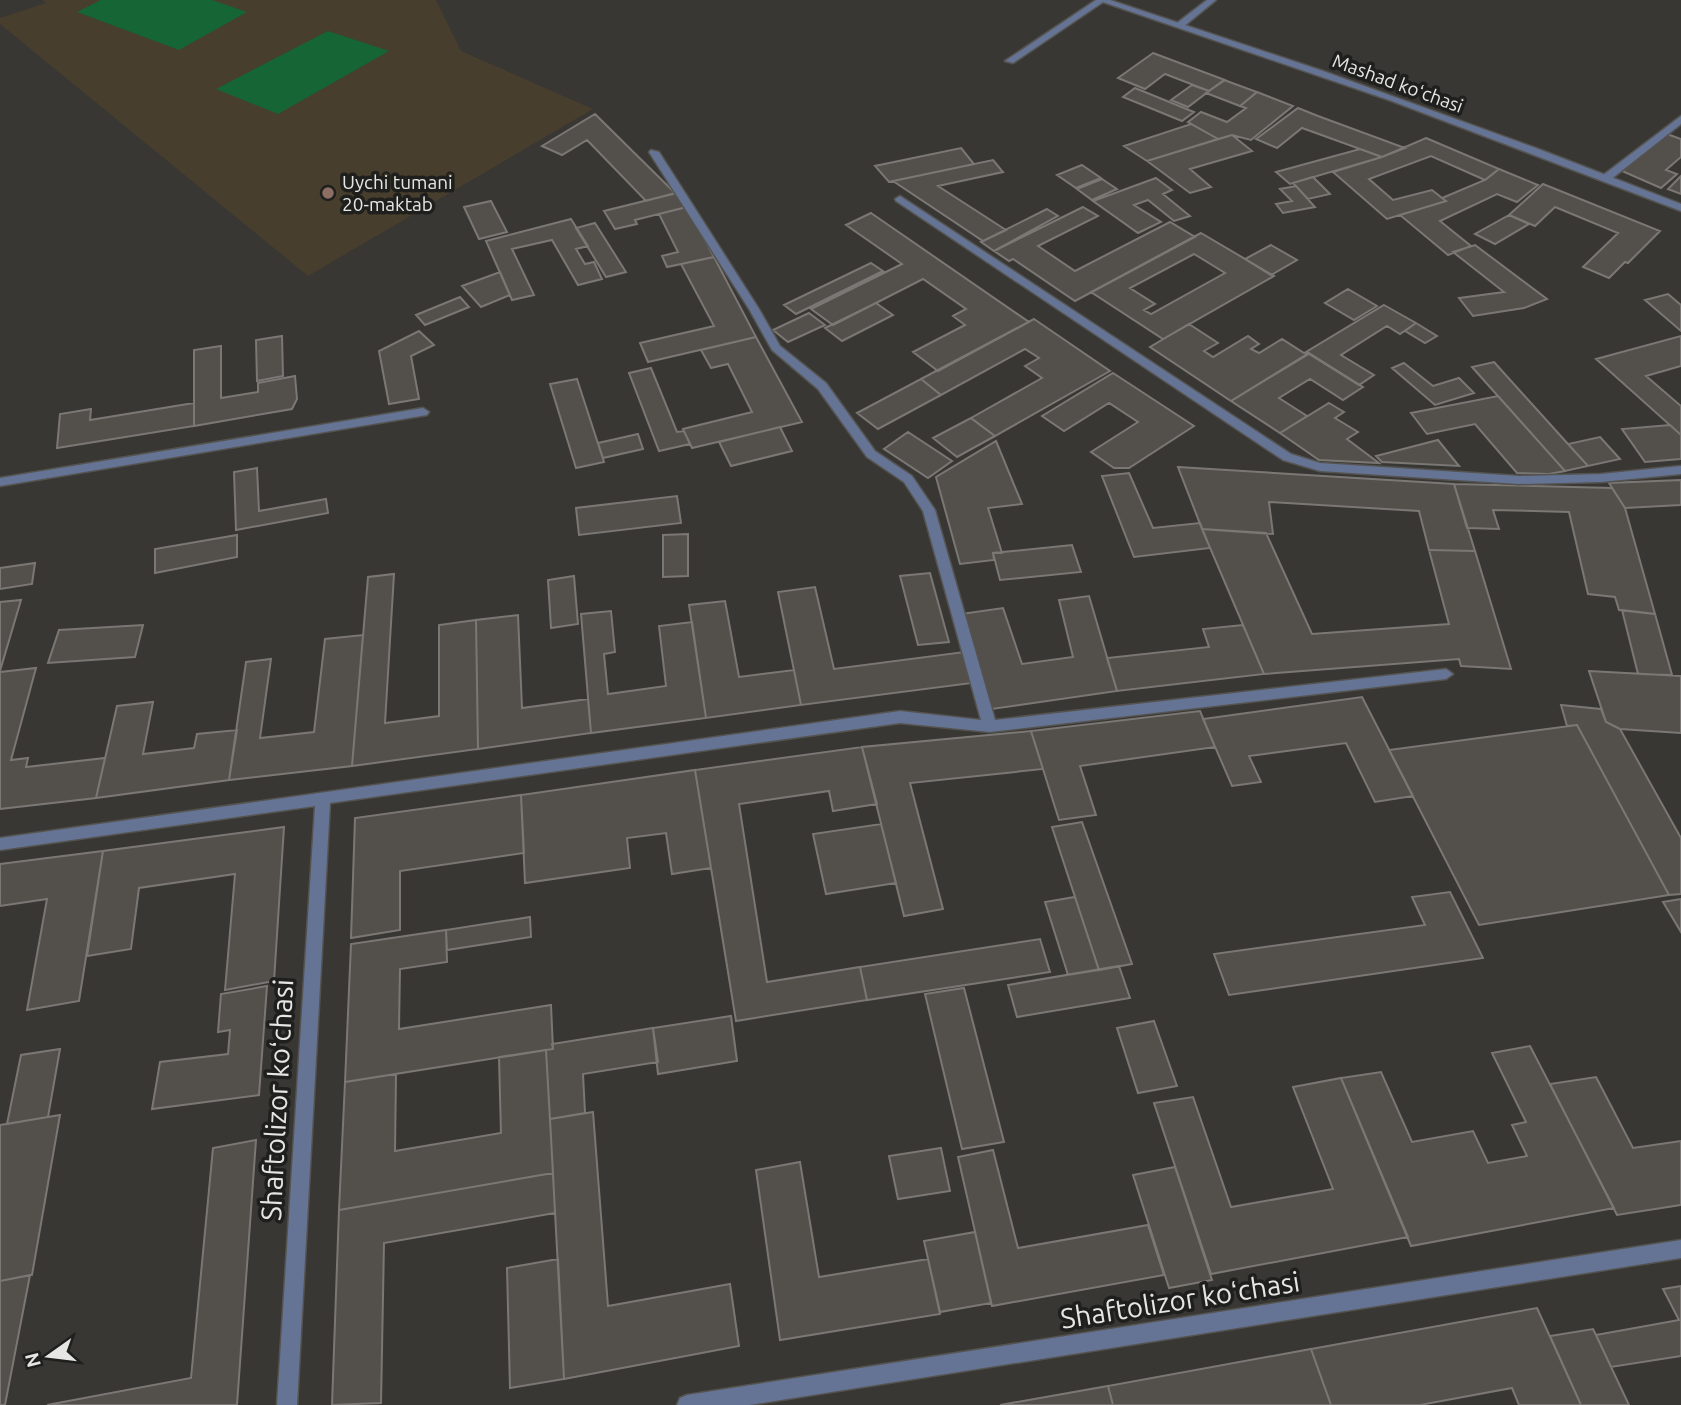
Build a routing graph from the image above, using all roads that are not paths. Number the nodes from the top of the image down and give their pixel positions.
1 (1101, 0) edge
2 (1212, 0) edge
3 (1180, 25) junction
4 (1010, 61) dead end
5 (1681, 119) edge
6 (654, 152) dead end
7 (1606, 178) junction
8 (900, 199) dead end
9 (1681, 208) edge
10 (423, 412) dead end
11 (1681, 470) edge
12 (0, 482) edge
13 (1446, 674) dead end
14 (990, 726) junction
15 (323, 798) junction
16 (0, 844) edge
17 (1681, 1250) edge
18 (287, 1405) edge
19 (687, 1405) edge

1 - 3 street, Mashad koʻchasi
1 - 4 street
2 - 3 street
3 - 7 street, Mashad koʻchasi
5 - 7 street
6 - 14 street
7 - 9 street, Mashad koʻchasi
8 - 11 street
10 - 12 street
13 - 14 street
14 - 15 street
15 - 16 street
15 - 18 street, Shaftolizor koʻchasi
17 - 19 street, Shaftolizor koʻchasi

